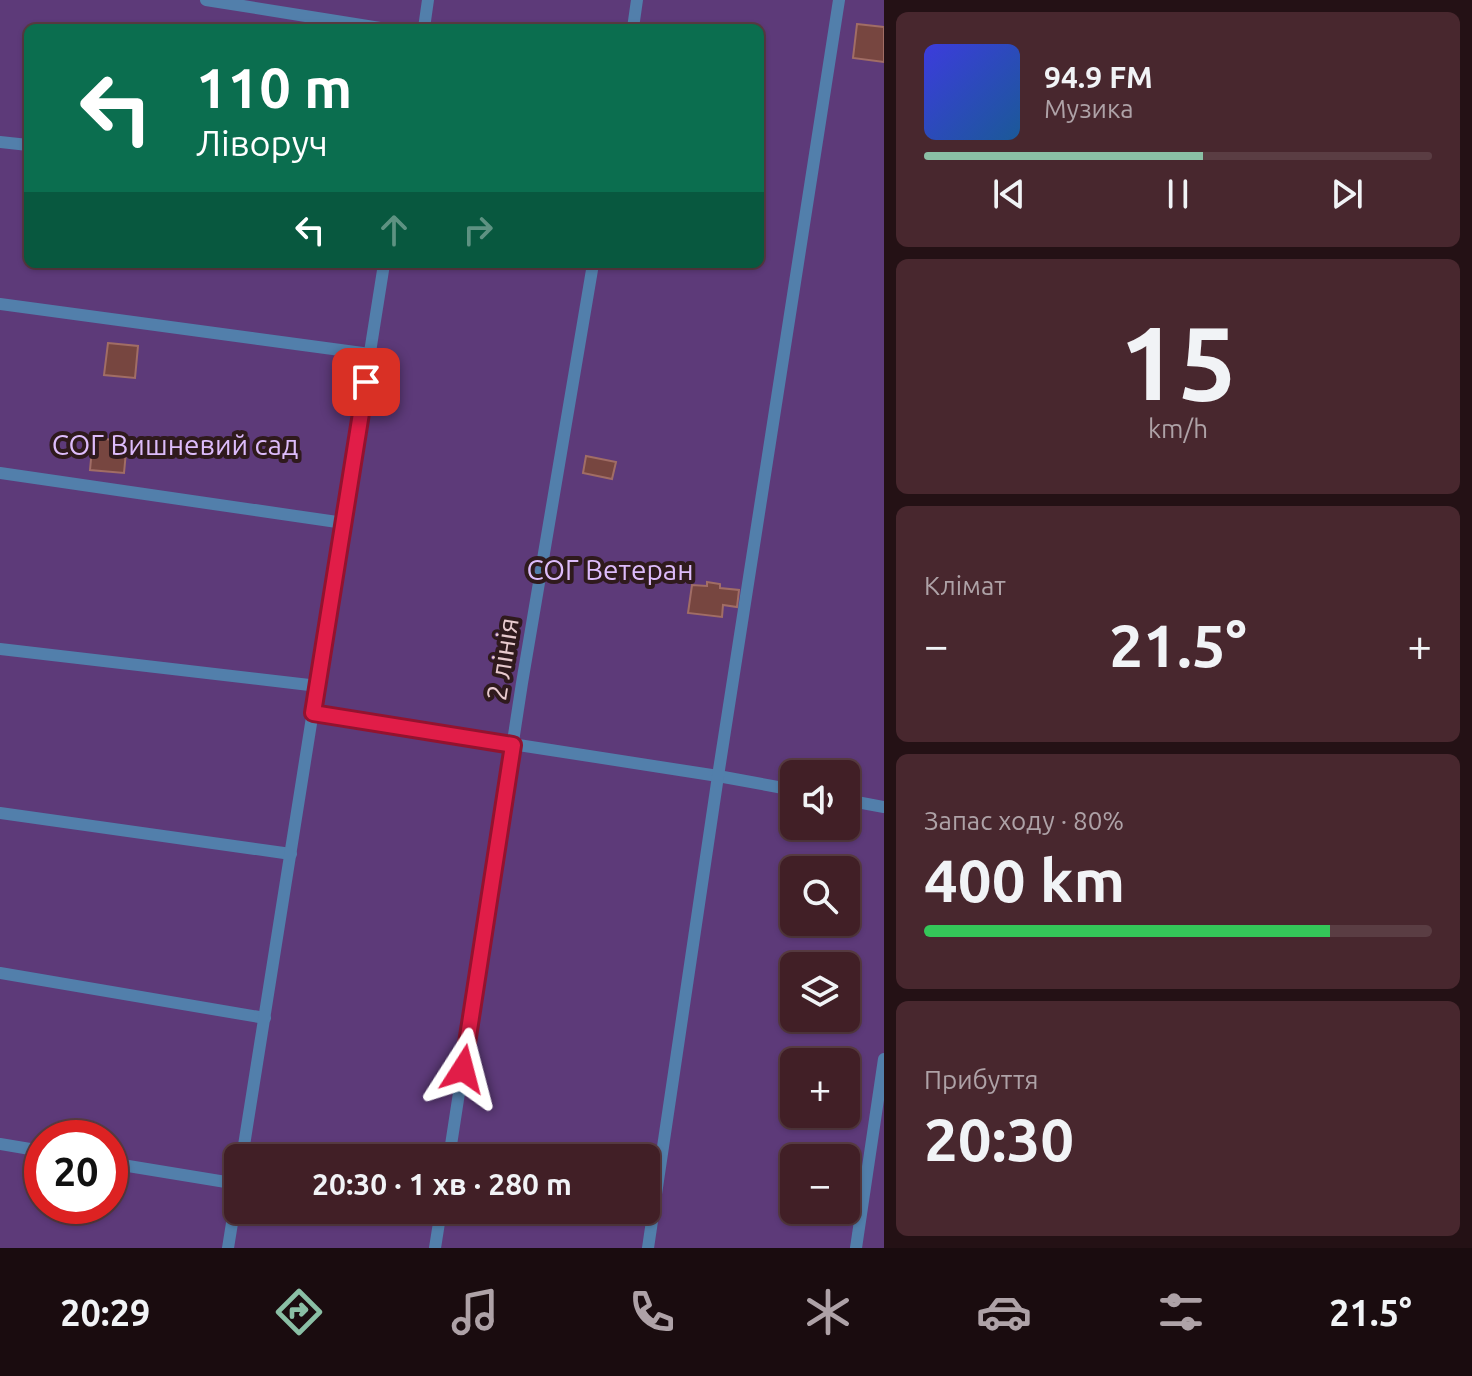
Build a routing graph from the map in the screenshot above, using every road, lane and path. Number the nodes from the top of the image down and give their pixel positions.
1 (206, 0) edge
2 (428, 0) edge
3 (637, 0) edge
4 (839, 0) edge
5 (355, 24) edge
6 (425, 24) edge
7 (634, 24) edge
8 (0, 142) edge
9 (24, 145) edge
10 (383, 268) edge
11 (592, 268) edge
12 (0, 304) edge
13 (370, 354) junction
14 (0, 473) edge
15 (344, 523) junction
16 (0, 649) edge
17 (318, 686) junction
18 (313, 713) junction
19 (513, 745) junction
20 (718, 776) junction
21 (780, 787) edge
22 (860, 803) edge
23 (884, 807) edge
24 (0, 813) edge
25 (291, 854) junction
26 (0, 973) edge
27 (265, 1018) junction
28 (884, 1059) edge
29 (0, 1144) edge
30 (244, 1144) edge
31 (451, 1144) edge
32 (24, 1148) edge
33 (128, 1166) edge
34 (224, 1183) edge
35 (232, 1224) edge
36 (439, 1224) edge
37 (228, 1248) edge
38 (435, 1248) edge
39 (648, 1248) edge
40 (856, 1248) edge

1 - 5 lane
2 - 6 lane
3 - 7 lane
4 - 20 lane
8 - 9 lane
10 - 13 lane
11 - 19 lane, 2 лінія
12 - 13 lane
13 - 15 lane
14 - 15 lane
15 - 17 lane
16 - 17 lane
17 - 18 lane
18 - 19 lane
18 - 25 lane
19 - 20 lane
19 - 31 lane, 2 лінія
20 - 21 lane
20 - 39 lane
22 - 23 lane
24 - 25 lane
25 - 27 lane
26 - 27 lane
27 - 30 lane
28 - 40 lane
29 - 32 lane
33 - 34 lane
35 - 37 lane
36 - 38 lane

